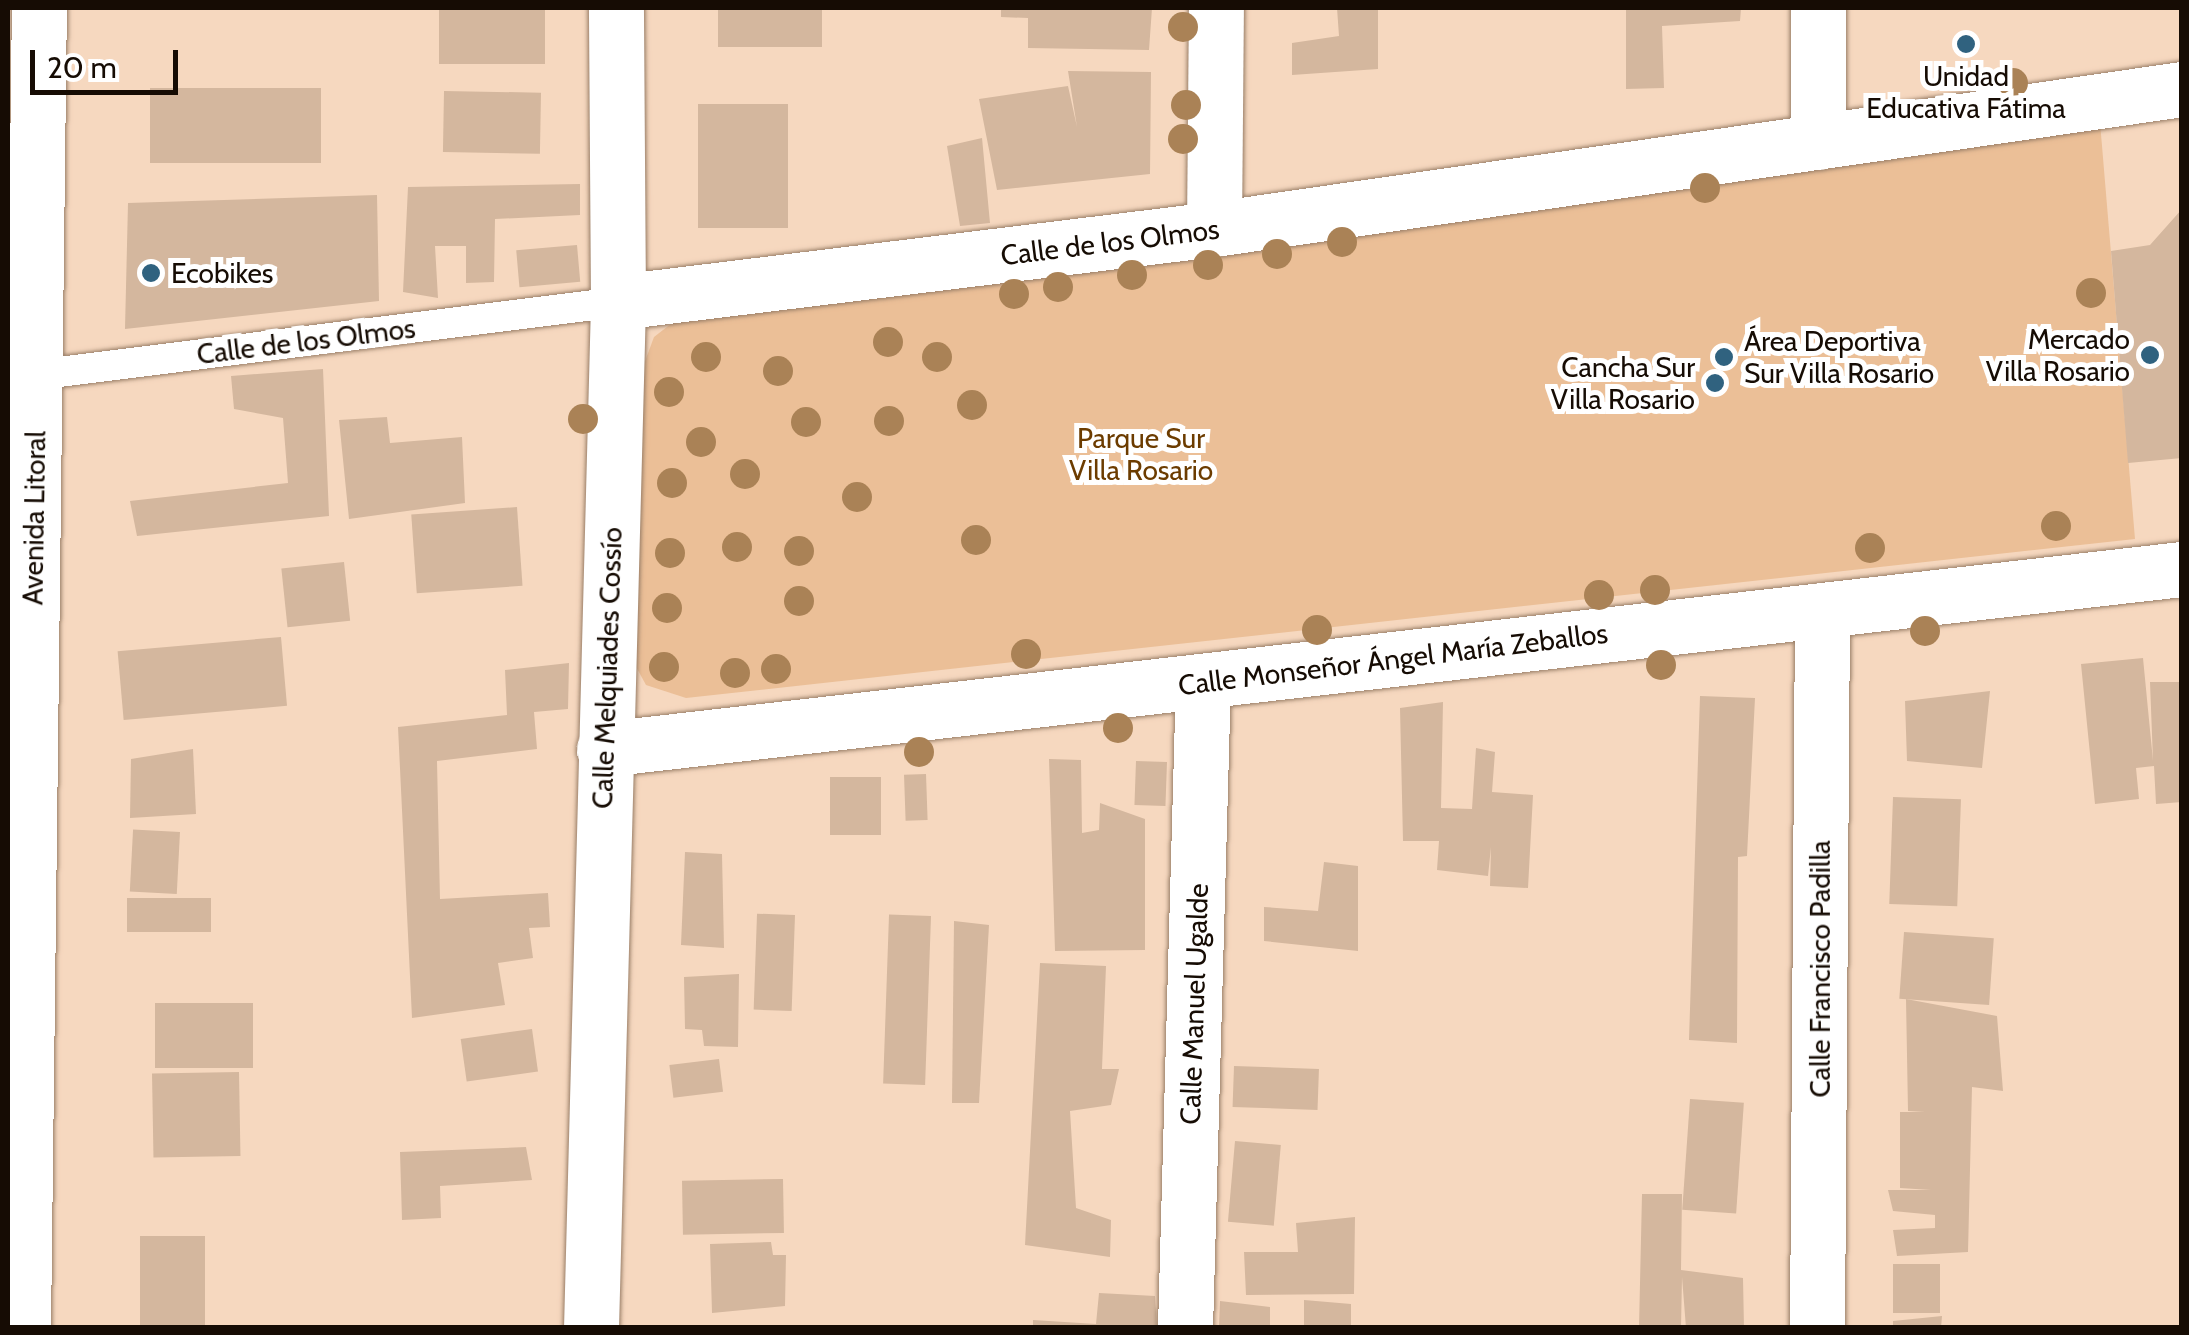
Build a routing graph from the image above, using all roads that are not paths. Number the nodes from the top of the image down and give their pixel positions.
1 (39, 8) edge
2 (616, 8) edge
3 (1216, 8) edge
4 (1818, 8) edge
5 (2182, 89) edge
6 (1818, 142) junction
7 (1214, 229) junction
8 (618, 302) junction
9 (22, 377) edge
10 (2182, 570) edge
11 (1822, 610) junction
12 (1204, 681) junction
13 (604, 749) junction
14 (23, 1328) edge
15 (590, 1328) edge
16 (1185, 1328) edge
17 (1817, 1328) edge

1 - 9 street, Avenida Litoral
2 - 8 street, Calle Melquiades Cossío
3 - 7 street
4 - 6 street
5 - 6 street, Calle de los Olmos
6 - 7 street, Calle de los Olmos
7 - 8 street, Calle de los Olmos
8 - 9 lane, Calle de los Olmos
8 - 13 street, Calle Melquiades Cossío
9 - 14 street, Avenida Litoral
10 - 11 street, Calle Monseñor Ángel María Zeballos
11 - 12 street, Calle Monseñor Ángel María Zeballos
11 - 17 street, Calle Francisco Padilla
12 - 13 street, Calle Monseñor Ángel María Zeballos
12 - 16 street, Calle Manuel Ugalde
13 - 15 street, Calle Melquiades Cossío

